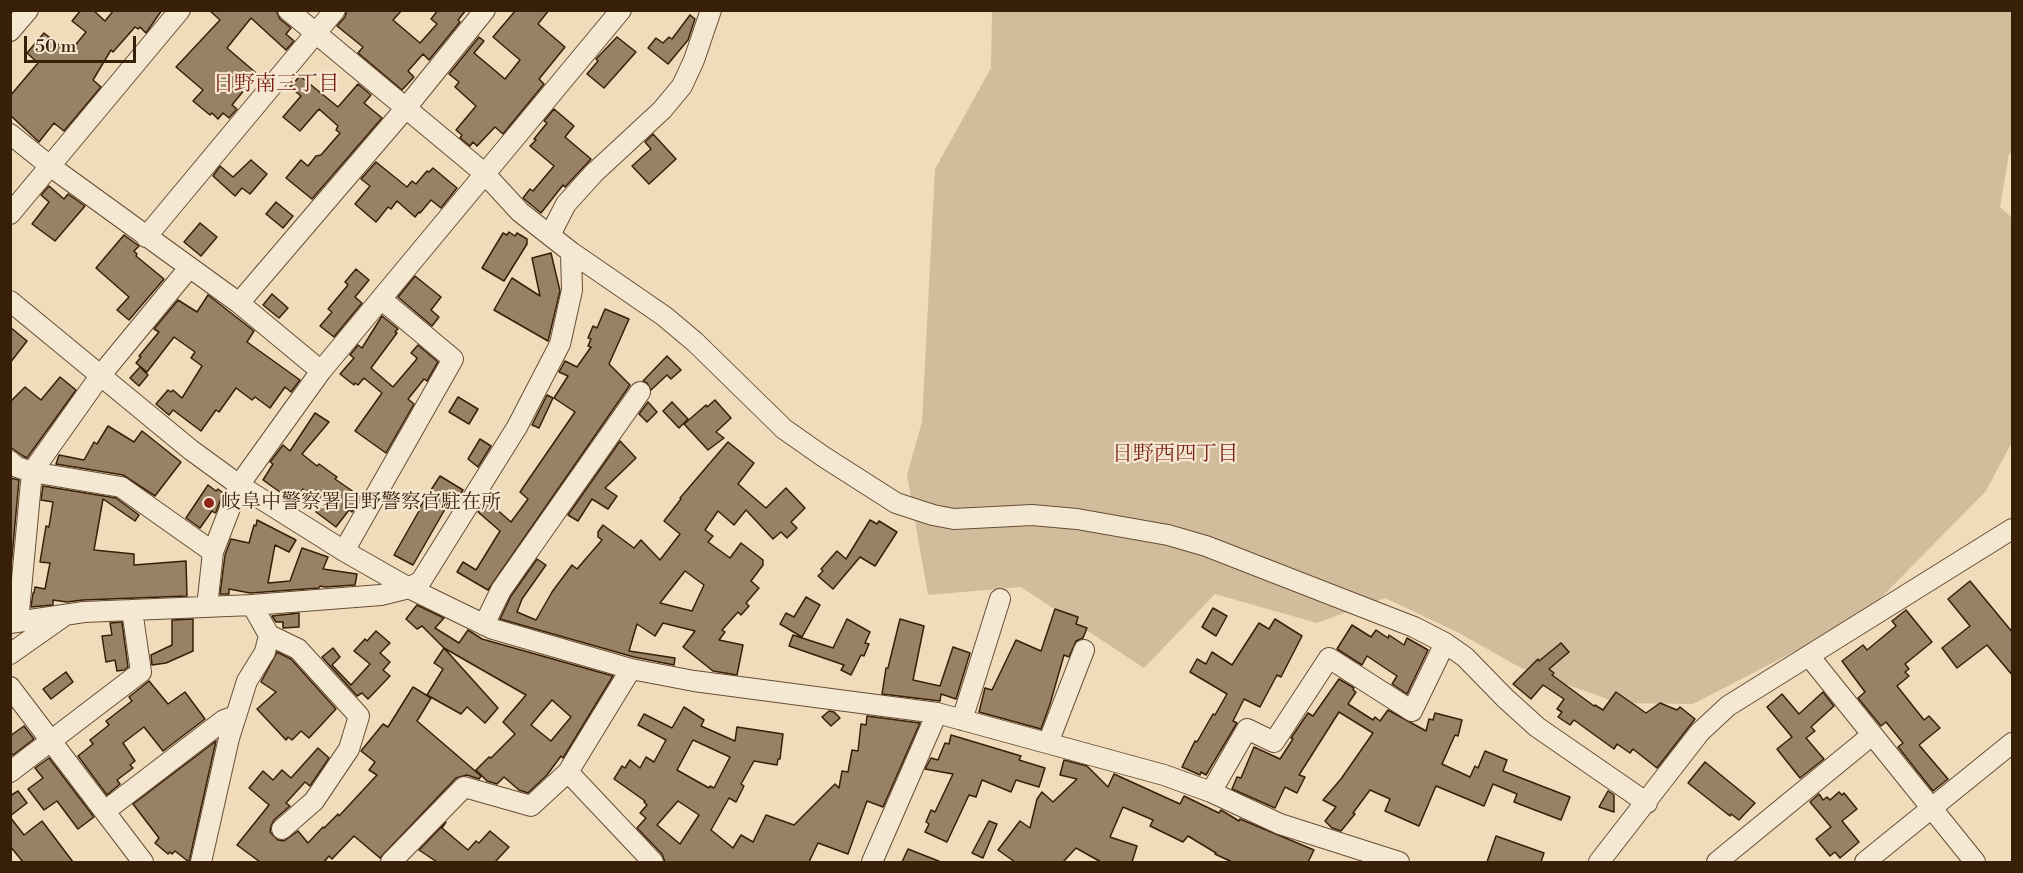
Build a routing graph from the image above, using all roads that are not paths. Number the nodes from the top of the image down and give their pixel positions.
1 (28, 10) edge
2 (180, 10) edge
3 (288, 10) edge
4 (335, 10) edge
5 (485, 10) edge
6 (621, 10) edge
7 (710, 11) edge
8 (10, 32) edge
9 (316, 33) junction
10 (405, 108) junction
11 (10, 134) edge
12 (50, 166) junction
13 (484, 173) junction
14 (10, 214) edge
15 (550, 235) junction
16 (146, 237) junction
17 (571, 252) junction
18 (189, 268) junction
19 (381, 299) junction
20 (10, 301) edge
21 (239, 303) junction
22 (321, 371) junction
23 (100, 376) junction
24 (640, 392) dead end
25 (10, 461) edge
26 (33, 472) junction
27 (239, 485) junction
28 (2013, 529) edge
29 (213, 552) junction
30 (344, 552) junction
31 (409, 588) junction
32 (1000, 599) dead end
33 (252, 605) junction
34 (207, 607) junction
35 (132, 610) junction
36 (66, 614) junction
37 (14, 622) edge
38 (484, 626) junction
39 (269, 635) junction
40 (1445, 643) junction
41 (1084, 650) dead end
42 (10, 654) edge
43 (1809, 656) junction
44 (631, 669) junction
45 (10, 687) edge
46 (937, 713) junction
47 (236, 716) junction
48 (962, 720) junction
49 (1872, 735) junction
50 (51, 741) junction
51 (1048, 743) junction
52 (2013, 743) edge
53 (10, 772) edge
54 (568, 772) junction
55 (1211, 792) junction
56 (1647, 803) junction
57 (1932, 808) junction
58 (105, 811) junction
59 (282, 829) dead end
60 (143, 862) edge
61 (201, 862) edge
62 (392, 862) edge
63 (653, 862) edge
64 (872, 862) edge
65 (1399, 862) edge
66 (1599, 862) edge
67 (1717, 862) edge
68 (1865, 862) edge
69 (1975, 862) edge

1 - 8 street
2 - 12 street
3 - 9 street
4 - 9 street
5 - 10 street
6 - 13 street
7 - 15 street
9 - 10 street
9 - 16 street
10 - 13 street
10 - 21 street
11 - 12 street
12 - 14 street
12 - 16 street
13 - 15 street
13 - 19 street
15 - 17 street
16 - 18 street
17 - 31 street
17 - 40 street
18 - 21 street
18 - 23 street
19 - 22 street
19 - 30 street
20 - 23 street
21 - 22 street
22 - 27 street
23 - 26 street
23 - 27 street
24 - 38 street
25 - 26 street
26 - 29 street
26 - 37 street
27 - 29 street
27 - 30 street
28 - 43 street
29 - 34 street
30 - 31 street
31 - 33 street
31 - 38 street
32 - 48 street
33 - 34 street
33 - 39 street
34 - 35 street
35 - 36 street
35 - 50 street
36 - 37 street
36 - 42 street
38 - 44 street
39 - 47 street
39 - 59 street
40 - 55 street
40 - 56 street
41 - 51 street
43 - 49 street
43 - 56 street
44 - 46 street
44 - 54 street
45 - 50 street
46 - 48 street
46 - 64 street
47 - 58 street
47 - 61 street
48 - 51 street
49 - 57 street
49 - 67 street
50 - 53 street
50 - 58 street
51 - 55 street
52 - 57 street
54 - 62 street
54 - 63 street
55 - 65 street
56 - 66 street
57 - 68 street
57 - 69 street
58 - 60 street

